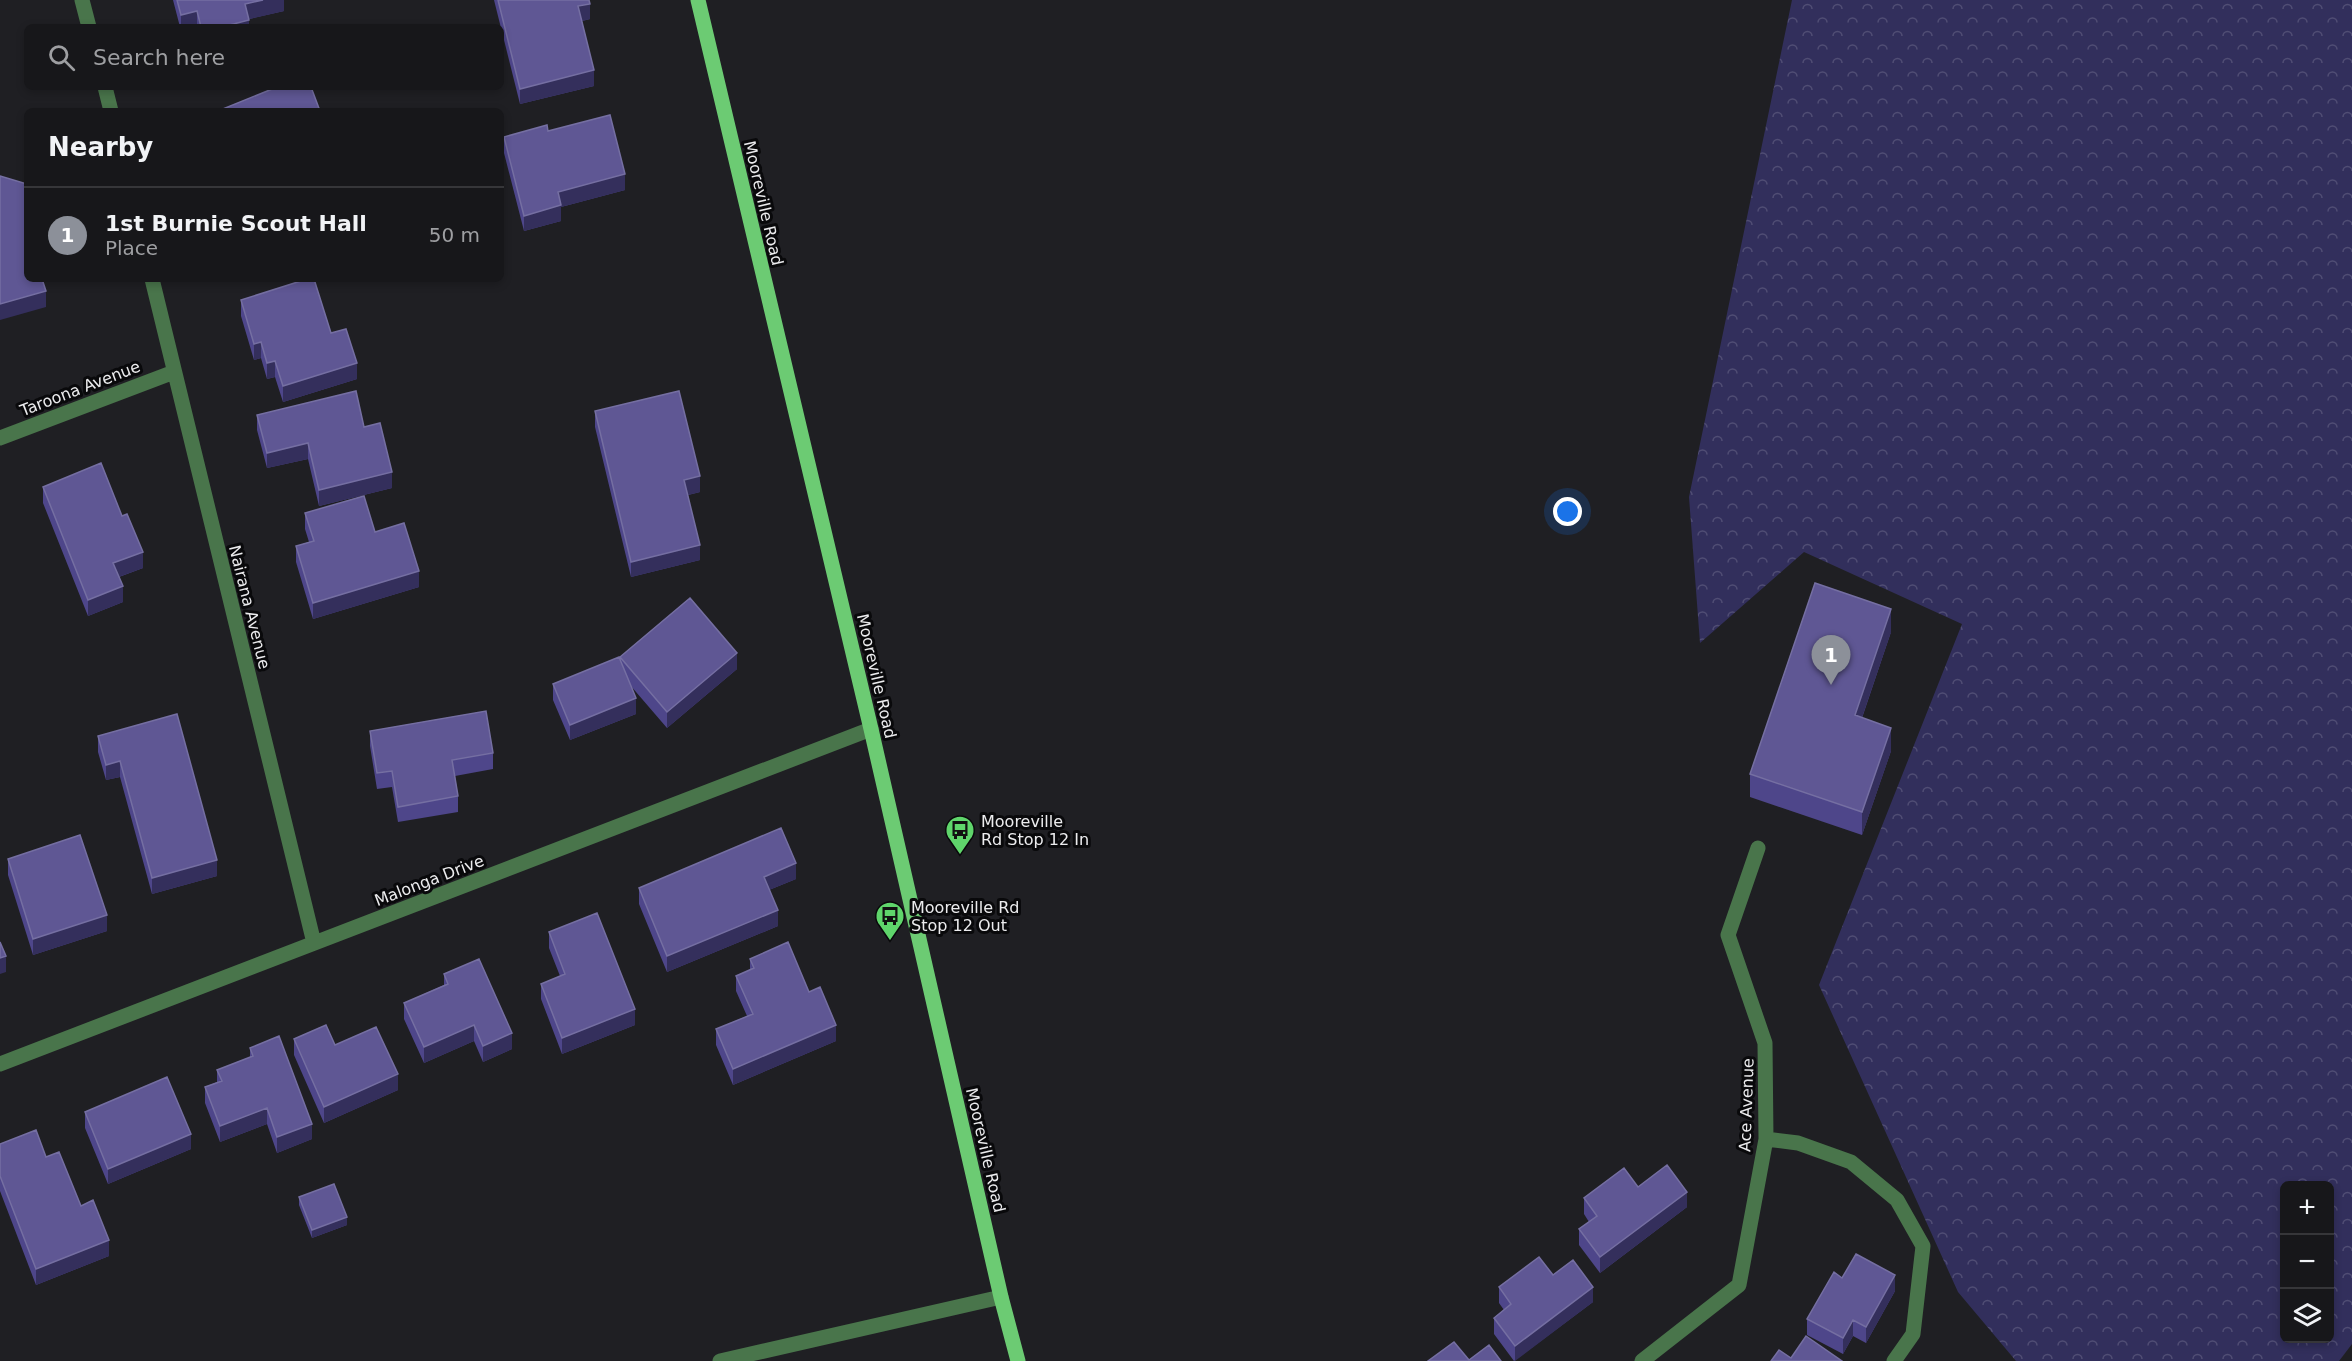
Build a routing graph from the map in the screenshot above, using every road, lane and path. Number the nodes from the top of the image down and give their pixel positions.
1 (82, 0) edge
2 (698, 0) edge
3 (88, 24) edge
4 (106, 90) edge
5 (110, 108) edge
6 (153, 282) edge
7 (174, 372) junction
8 (0, 438) edge
9 (871, 729) junction
10 (1758, 848) dead end
11 (314, 943) junction
12 (0, 1064) edge
13 (1766, 1139) junction
14 (1001, 1297) junction
15 (720, 1361) edge
16 (1018, 1361) edge
17 (1642, 1361) edge
18 (1894, 1361) edge

1 - 3 street
2 - 9 main road, Mooreville Road
4 - 5 street
6 - 7 street, Nairana Avenue
7 - 8 street, Taroona Avenue
7 - 11 street, Nairana Avenue
9 - 11 street, Malonga Drive
9 - 14 main road, Mooreville Road
10 - 13 street, Ace Avenue
11 - 12 street, Malonga Drive
13 - 17 street, Ace Avenue
13 - 18 street
14 - 15 street
14 - 16 main road, Mooreville Road

